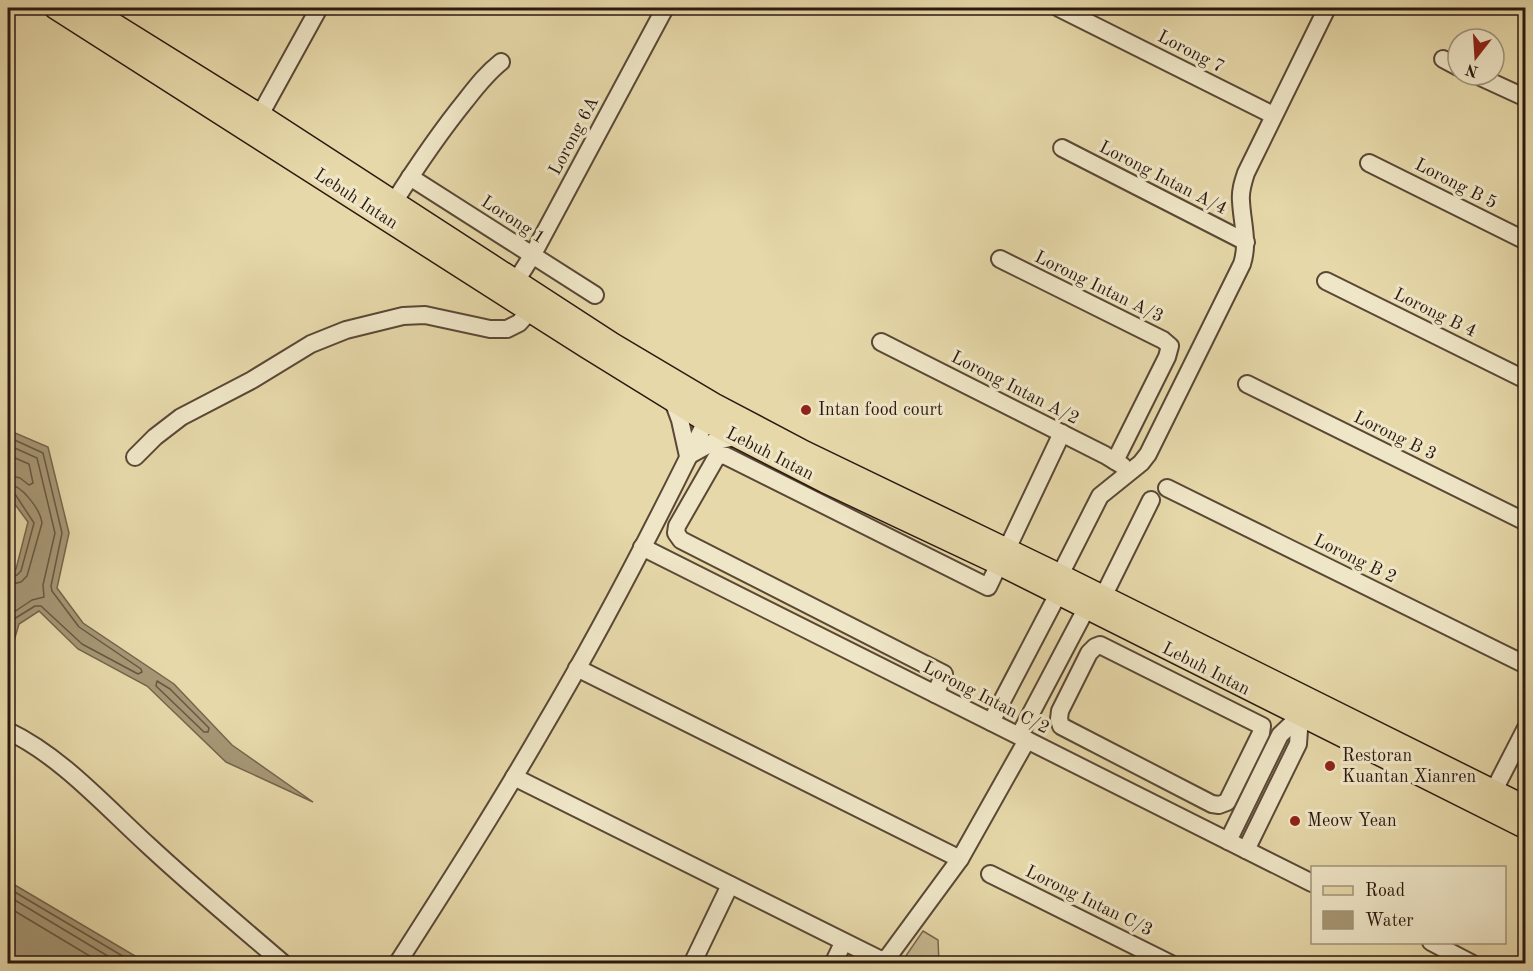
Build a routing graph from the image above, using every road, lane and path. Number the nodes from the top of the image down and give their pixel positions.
1 (55, 8) edge
2 (88, 8) edge
3 (319, 8) edge
4 (665, 8) edge
5 (1059, 8) edge
6 (1326, 8) edge
7 (501, 62) dead end
8 (1502, 87) edge
9 (1526, 98) edge
10 (260, 115) junction
11 (1273, 115) junction
12 (1062, 148) dead end
13 (1369, 163) dead end
14 (410, 177) junction
15 (394, 202) junction
16 (1526, 241) edge
17 (1246, 242) junction
18 (532, 256) junction
19 (1000, 259) dead end
20 (516, 281) junction
21 (1326, 281) dead end
22 (595, 295) dead end
23 (530, 311) junction
24 (881, 342) dead end
25 (1526, 380) edge
26 (1247, 384) dead end
27 (673, 401) junction
28 (710, 413) junction
29 (1062, 433) junction
30 (736, 437) junction
31 (805, 452) junction
32 (688, 456) junction
33 (135, 457) dead end
34 (1115, 460) junction
35 (1130, 472) junction
36 (825, 482) junction
37 (1167, 488) dead end
38 (1151, 500) dead end
39 (816, 502) junction
40 (1526, 522) edge
41 (642, 547) junction
42 (1003, 557) junction
43 (1059, 585) junction
44 (772, 588) junction
45 (1095, 603) junction
46 (762, 607) junction
47 (1526, 665) edge
48 (577, 668) junction
49 (1054, 670) junction
50 (1076, 680) junction
51 (935, 694) junction
52 (1304, 708) junction
53 (991, 722) junction
54 (1526, 728) edge
55 (8, 730) edge
56 (1280, 735) junction
57 (1023, 738) junction
58 (1298, 744) junction
59 (1244, 767) junction
60 (1260, 775) junction
61 (514, 777) junction
62 (1490, 800) junction
63 (1526, 807) edge
64 (1526, 828) edge
65 (1228, 841) junction
66 (1246, 850) junction
67 (960, 859) junction
68 (990, 874) dead end
69 (1311, 883) edge
70 (730, 885) junction
71 (843, 943) junction
72 (1435, 944) edge
73 (284, 963) edge
74 (396, 963) edge
75 (692, 963) edge
76 (833, 963) edge
77 (1172, 963) edge
78 (1473, 963) edge

1 - 23 main road, Lebuh Intan
2 - 10 main road, Lebuh Intan
3 - 10 street
4 - 18 street, Lorong 6A
5 - 11 street, Lorong 7
6 - 11 street
7 - 14 street
8 - 9 street
10 - 15 main road, Lebuh Intan
11 - 17 street
12 - 17 street, Lorong Intan A/4
13 - 16 street, Lorong B 5
14 - 15 street
14 - 18 street, Lorong 1
15 - 20 main road, Lebuh Intan
17 - 35 street
18 - 20 street, Lorong 6A
18 - 22 street, Lorong 1
19 - 34 street, Lorong Intan A/3
20 - 28 main road, Lebuh Intan
21 - 25 street, Lorong B 4
23 - 27 main road, Lebuh Intan
23 - 33 street
24 - 29 street, Lorong Intan A/2
26 - 40 street, Lorong B 3
27 - 28 main road, Lebuh Intan
27 - 32 street
28 - 30 main road, Lebuh Intan
28 - 31 main road, Lebuh Intan
28 - 32 street
29 - 34 street, Lorong Intan A/2
29 - 42 street
30 - 32 street
30 - 36 main road, Lebuh Intan
31 - 36 main road
31 - 42 main road, Lebuh Intan
32 - 41 street
34 - 35 street, Lorong Intan A/2
35 - 43 street
36 - 39 street
36 - 42 main road, Lebuh Intan
37 - 47 street, Lorong B 2
38 - 45 street
39 - 42 street
39 - 44 street
41 - 46 street, Lorong Intan C/2
41 - 48 street
42 - 43 main road, Lebuh Intan
43 - 45 main road, Lebuh Intan
43 - 53 street
44 - 46 street
44 - 51 street
45 - 49 street
45 - 52 main road, Lebuh Intan
46 - 51 street, Lorong Intan C/2
48 - 61 street
48 - 67 street
49 - 50 street
49 - 57 street
50 - 59 street
50 - 59 street
51 - 53 street, Lorong Intan C/2
52 - 56 street
52 - 58 street
52 - 62 main road, Lebuh Intan
53 - 57 street, Lorong Intan C/2
54 - 62 street
55 - 73 street
56 - 58 street
56 - 60 street
57 - 65 street, Lorong Intan C/2
57 - 67 street
58 - 66 street
59 - 60 street
60 - 65 street
61 - 70 street
61 - 74 street
62 - 63 main road, Lebuh Intan
62 - 64 main road, Lebuh Intan
65 - 66 street, Lorong Intan C/2
66 - 69 street, Lorong Intan C/2
67 - 71 street
68 - 77 street, Lorong Intan C/3
70 - 71 street
70 - 75 street
71 - 76 street
72 - 78 street

